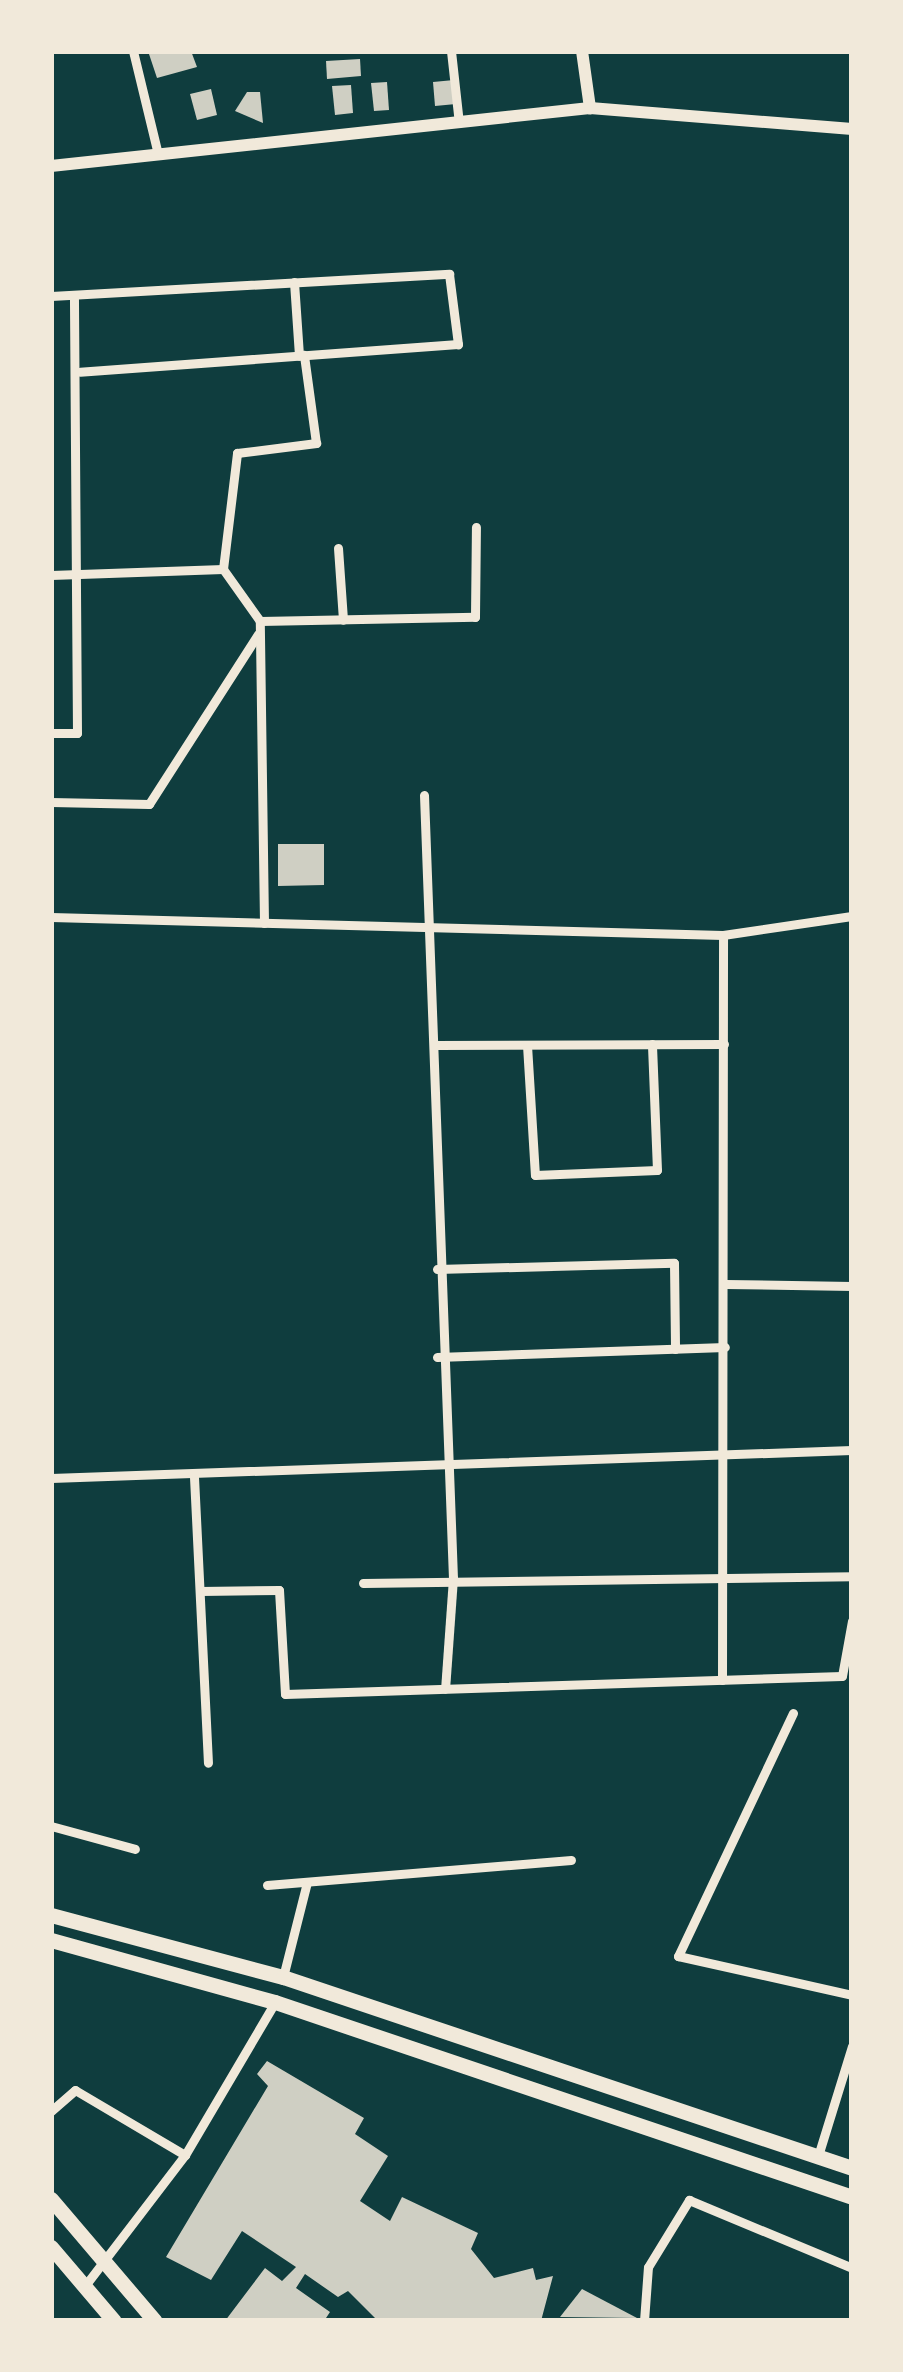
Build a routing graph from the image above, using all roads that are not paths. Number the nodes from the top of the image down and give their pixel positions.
1 (133, 51) edge
2 (451, 51) edge
3 (582, 51) edge
4 (590, 109) junction
5 (459, 123) junction
6 (852, 129) edge
7 (158, 154) junction
8 (51, 166) edge
9 (294, 282) junction
10 (74, 295) junction
11 (51, 296) edge
12 (302, 356) junction
13 (80, 372) junction
14 (476, 527) dead end
15 (338, 548) dead end
16 (223, 568) junction
17 (78, 574) junction
18 (51, 575) edge
19 (344, 620) junction
20 (260, 626) junction
21 (51, 733) edge
22 (424, 796) dead end
23 (51, 802) edge
24 (852, 916) edge
25 (51, 917) edge
26 (265, 923) junction
27 (437, 927) junction
28 (723, 935) junction
29 (652, 1044) junction
30 (724, 1044) junction
31 (437, 1045) junction
32 (527, 1045) junction
33 (437, 1269) junction
34 (724, 1284) junction
35 (852, 1286) edge
36 (724, 1347) junction
37 (675, 1349) junction
38 (437, 1358) junction
39 (852, 1450) edge
40 (721, 1454) junction
41 (450, 1469) junction
42 (194, 1477) junction
43 (51, 1478) edge
44 (724, 1571) junction
45 (852, 1576) edge
46 (453, 1578) junction
47 (363, 1583) dead end
48 (200, 1592) junction
49 (852, 1621) edge
50 (722, 1680) junction
51 (445, 1689) junction
52 (793, 1713) dead end
53 (208, 1763) dead end
54 (51, 1826) edge
55 (135, 1849) dead end
56 (571, 1860) dead end
57 (307, 1882) junction
58 (267, 1886) dead end
59 (51, 1915) edge
60 (51, 1940) edge
61 (283, 1977) junction
62 (852, 1995) edge
63 (275, 2002) junction
64 (852, 2046) edge
65 (51, 2111) edge
66 (184, 2155) junction
67 (818, 2156) junction
68 (852, 2168) edge
69 (852, 2197) edge
70 (51, 2199) edge
71 (51, 2247) edge
72 (103, 2263) junction
73 (852, 2268) edge
74 (85, 2288) junction
75 (114, 2321) edge
76 (155, 2321) edge
77 (644, 2321) edge

1 - 7 street
2 - 5 street
3 - 4 street
4 - 5 street
4 - 6 street
5 - 7 street
7 - 8 street
9 - 10 street
9 - 12 street
9 - 12 street
10 - 11 street
10 - 13 street
12 - 13 street
12 - 16 street
13 - 17 street
14 - 19 street
15 - 19 street
16 - 17 street
16 - 20 street
17 - 18 street
17 - 21 street
19 - 20 street
20 - 23 street
20 - 26 street
22 - 27 street
24 - 28 street
25 - 26 street
26 - 27 street
27 - 28 street
27 - 31 street
28 - 30 street
29 - 30 street
29 - 32 street
29 - 32 street
30 - 34 street
31 - 32 street
31 - 33 street
33 - 37 street
33 - 38 street
34 - 35 street
34 - 36 street
36 - 37 street
36 - 40 street
37 - 38 street
38 - 41 street
39 - 40 street
40 - 41 street
40 - 44 street
41 - 42 street
41 - 46 street
42 - 43 street
42 - 48 street
44 - 45 street
44 - 46 street
44 - 50 street
46 - 47 street
46 - 51 street
48 - 51 street
48 - 53 street
49 - 50 street
50 - 51 street
52 - 62 street
54 - 55 street
56 - 57 street
57 - 58 street
57 - 61 street
59 - 61 main road
60 - 63 main road
61 - 67 main road
63 - 66 street
63 - 69 main road
64 - 67 street
65 - 66 street
66 - 72 street
67 - 68 main road
70 - 72 main road
71 - 74 main road
72 - 74 street
72 - 76 main road
73 - 77 street
74 - 75 main road

